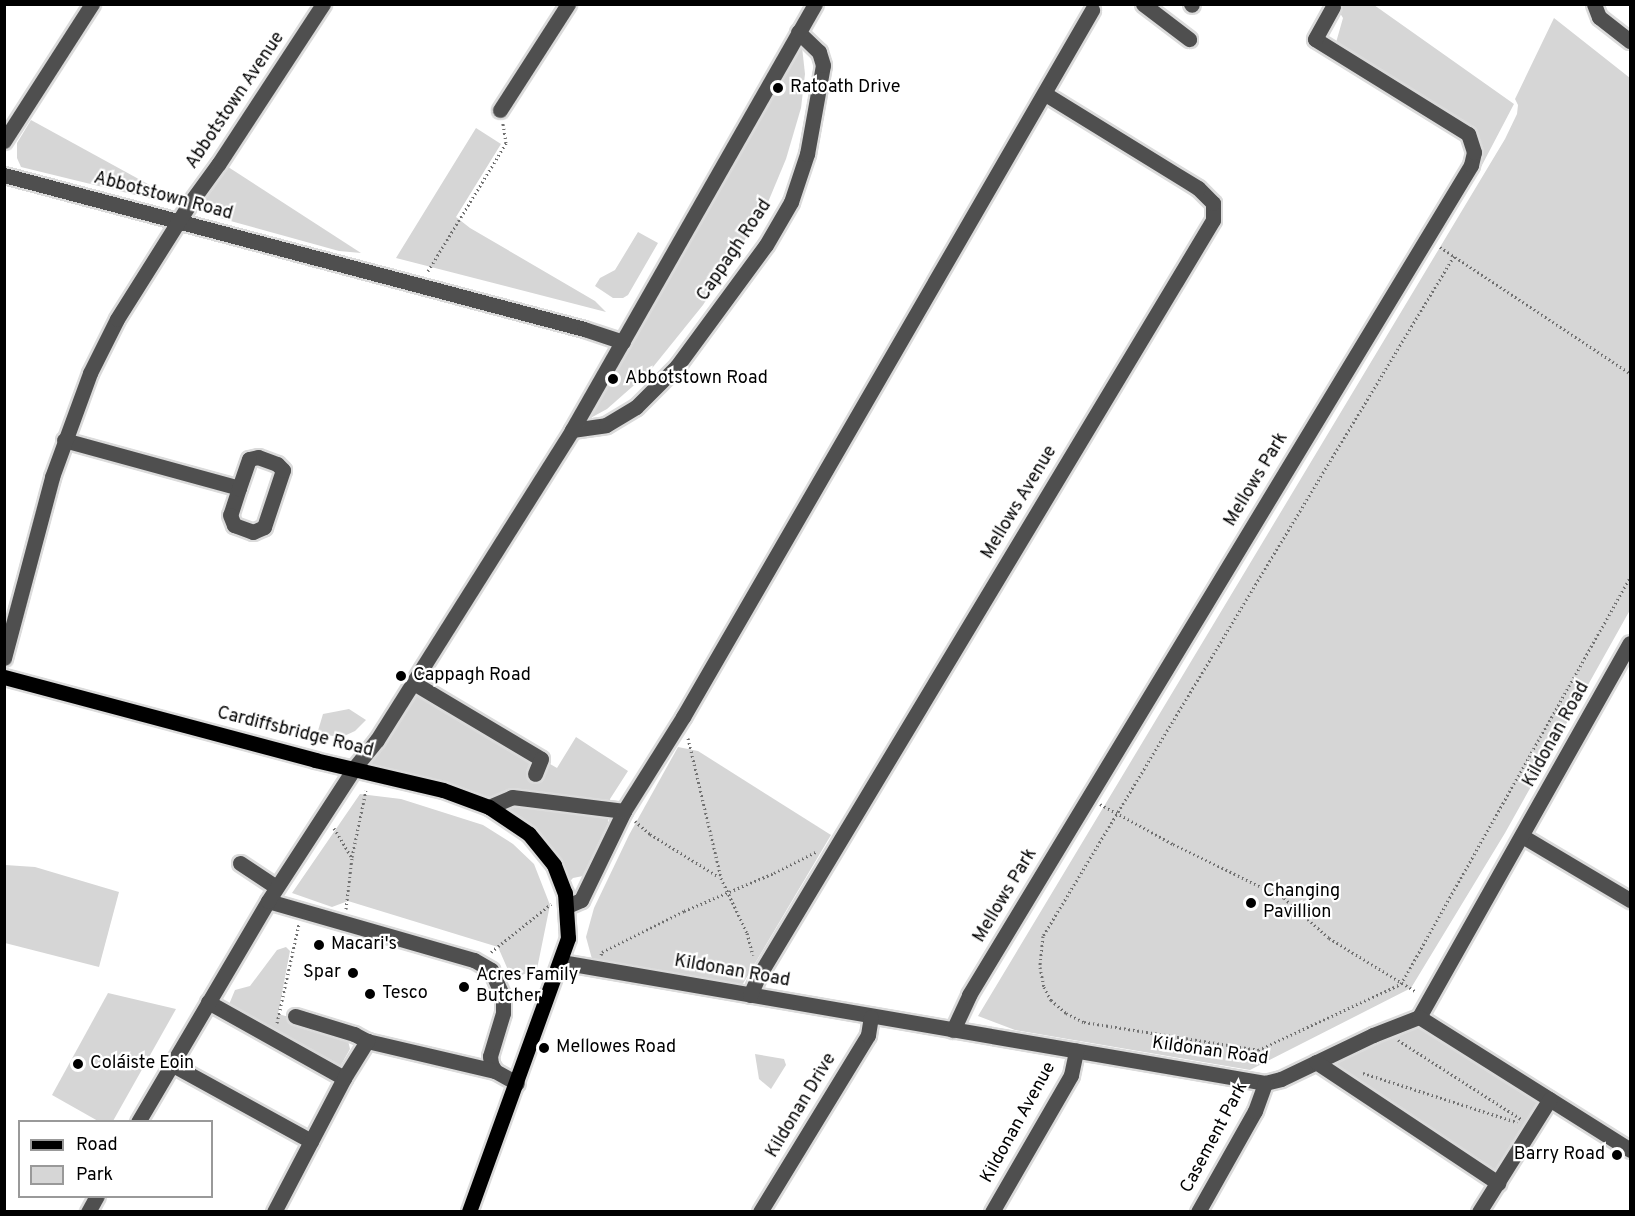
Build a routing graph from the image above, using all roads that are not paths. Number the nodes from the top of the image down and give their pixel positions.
1 (92, 4) edge
2 (323, 4) edge
3 (568, 4) edge
4 (815, 4) edge
5 (1143, 4) edge
6 (1594, 4) edge
7 (1333, 7) dead end
8 (1092, 10) dead end
9 (798, 32) junction
10 (1189, 39) dead end
11 (1630, 42) edge
12 (1045, 94) junction
13 (500, 110) road end
14 (4, 141) edge
15 (4, 175) edge
16 (181, 222) junction
17 (623, 342) junction
18 (572, 430) junction
19 (64, 440) junction
20 (239, 488) junction
21 (1630, 643) edge
22 (4, 658) edge
23 (4, 676) edge
24 (412, 682) junction
25 (354, 769) junction
26 (535, 774) dead end
27 (489, 807) junction
28 (624, 811) junction
29 (1522, 836) junction
30 (240, 863) dead end
31 (276, 887) junction
32 (566, 899) junction
33 (1630, 900) edge
34 (268, 901) junction
35 (561, 962) junction
36 (750, 995) junction
37 (208, 1002) junction
38 (295, 1016) dead end
39 (872, 1017) junction
40 (1419, 1017) junction
41 (953, 1030) junction
42 (368, 1041) junction
43 (1076, 1051) junction
44 (1316, 1062) junction
45 (171, 1064) junction
46 (495, 1071) junction
47 (344, 1078) junction
48 (517, 1083) junction
49 (1265, 1083) junction
50 (1550, 1099) junction
51 (139, 1120) edge
52 (311, 1142) junction
53 (1630, 1150) edge
54 (1498, 1182) junction
55 (96, 1198) edge
56 (88, 1212) edge
57 (274, 1212) edge
58 (469, 1212) edge
59 (760, 1212) edge
60 (992, 1212) edge
61 (1198, 1212) edge
62 (1479, 1212) edge

1 - 14 street
2 - 16 street, Abbotstown Avenue
3 - 13 street
4 - 9 street
5 - 10 street
6 - 11 street
7 - 41 street, Mellows Park
8 - 12 street
9 - 17 street
9 - 18 street, Cappagh Road
12 - 28 street
12 - 36 street, Mellows Avenue
15 - 16 street, Abbotstown Road
16 - 17 street, Abbotstown Road
16 - 19 street, Abbotstown Avenue
17 - 18 street
18 - 24 street
19 - 20 street
19 - 22 street, Abbotstown Avenue
20 - 20 street
21 - 29 street, Kildonan Road
23 - 25 main road, Cardiffsbridge Road
24 - 25 street
24 - 26 street
25 - 27 main road, Cardiffsbridge Road
25 - 31 street
27 - 28 street
27 - 32 main road, Cardiffsbridge Road
28 - 32 street
29 - 33 street
29 - 40 street, Kildonan Road
30 - 31 street
31 - 34 street
32 - 35 main road
34 - 37 street
34 - 46 street
35 - 36 street, Kildonan Road
35 - 48 main road
36 - 39 street, Kildonan Road
37 - 45 street
37 - 47 street
38 - 42 street
39 - 41 street, Kildonan Road
39 - 59 street, Kildonan Drive
40 - 44 street, Kildonan Road
40 - 50 street
41 - 43 street, Kildonan Road
42 - 46 street
42 - 47 street
43 - 49 street, Kildonan Road
43 - 60 street, Kildonan Avenue
44 - 49 street, Kildonan Road
44 - 54 street
45 - 51 street
45 - 52 street
46 - 48 street
47 - 52 street
48 - 58 main road
49 - 61 street, Casement Park
50 - 53 street
50 - 54 street
52 - 57 street
54 - 62 street
55 - 56 street

